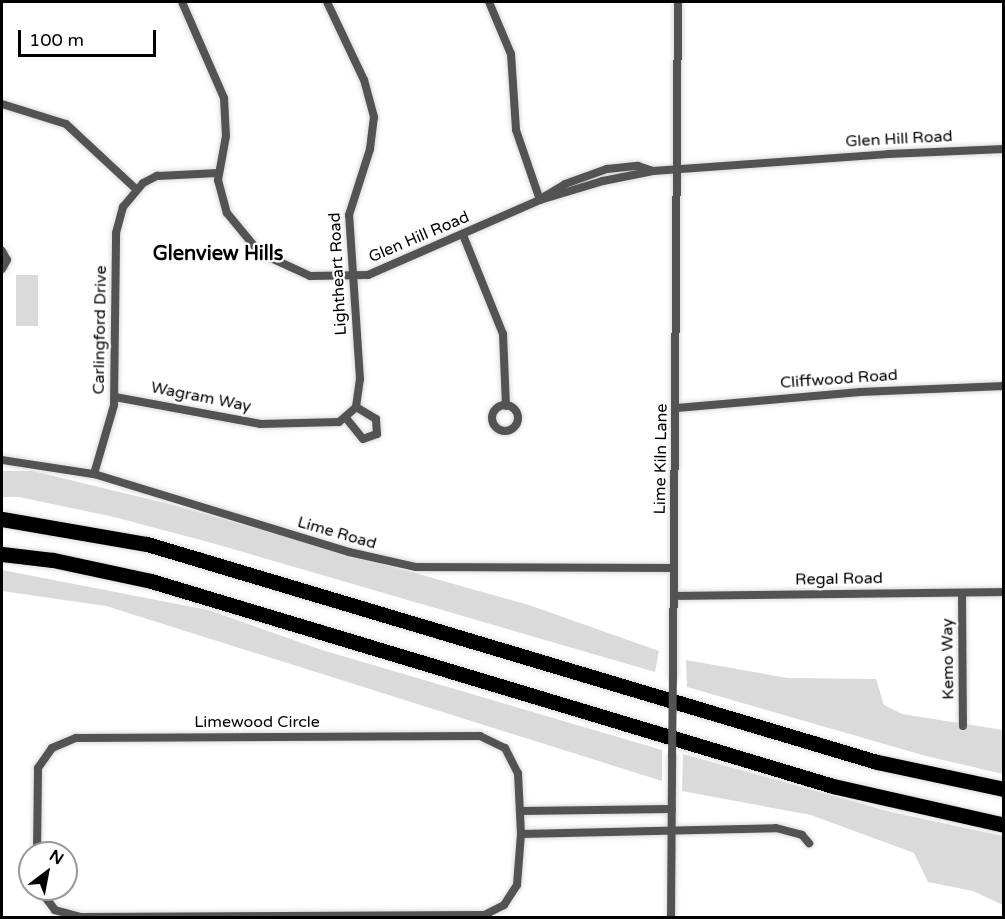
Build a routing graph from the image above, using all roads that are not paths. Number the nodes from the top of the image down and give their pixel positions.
1 (182, 2) edge
2 (327, 2) edge
3 (489, 2) edge
4 (678, 2) edge
5 (2, 104) edge
6 (1004, 149) edge
7 (619, 168) junction
8 (677, 170) junction
9 (653, 171) junction
10 (219, 173) junction
11 (621, 178) junction
12 (578, 184) junction
13 (136, 189) junction
14 (540, 200) junction
15 (463, 235) junction
16 (2, 251) edge
17 (2, 269) edge
18 (352, 278) junction
19 (1004, 386) edge
20 (115, 397) junction
21 (506, 406) dead end
22 (677, 408) junction
23 (351, 413) joint
24 (2, 460) edge
25 (94, 474) junction
26 (2, 519) edge
27 (2, 554) edge
28 (674, 568) junction
29 (1004, 592) edge
30 (962, 593) junction
31 (674, 596) junction
32 (963, 726) dead end
33 (1004, 789) edge
34 (672, 810) junction
35 (520, 811) junction
36 (1004, 825) edge
37 (672, 832) junction
38 (520, 834) junction
39 (37, 841) edge
40 (809, 843) dead end
41 (48, 901) edge
42 (671, 918) edge

1 - 10 street
2 - 18 street, Lightheart Road
3 - 14 street
4 - 8 street, Lime Kiln Lane
5 - 13 street
6 - 8 street, Glen Hill Road
7 - 9 street, Glen Hill Road
7 - 11 street
7 - 12 street, Glen Hill Road
8 - 9 street, Glen Hill Road
8 - 22 street, Lime Kiln Lane
9 - 11 street, Glen Hill Road
10 - 13 street
10 - 18 street, Glen Hill Road
11 - 12 street, Glen Hill Road
12 - 14 street, Glen Hill Road
13 - 20 street, Carlingford Drive
14 - 15 street, Glen Hill Road
15 - 18 street, Glen Hill Road
15 - 21 street
16 - 17 street
18 - 23 street, Lightheart Road
19 - 22 street, Cliffwood Road
20 - 23 street, Wagram Way
20 - 25 street, Carlingford Drive
22 - 28 street, Lime Kiln Lane
24 - 25 street, Lime Road
25 - 28 street, Lime Road
26 - 33 highway
27 - 36 highway
28 - 31 street, Lime Kiln Lane
29 - 30 street, Regal Road
30 - 31 street, Regal Road
30 - 32 street, Kemo Way
31 - 34 street, Lime Kiln Lane, bridge
34 - 35 street
34 - 37 street, Lime Kiln Lane
35 - 38 street, Limewood Circle
35 - 39 street, Limewood Circle
37 - 38 street
37 - 40 street
37 - 42 street, Lime Kiln Lane
38 - 41 street, Limewood Circle

